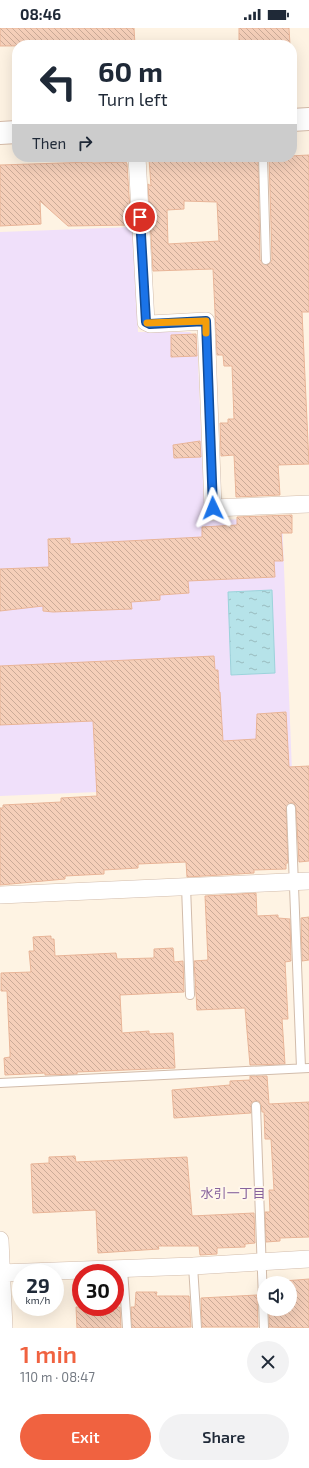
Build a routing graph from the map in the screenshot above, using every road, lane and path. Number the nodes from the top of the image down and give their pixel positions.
1 (309, 119) edge
2 (297, 120) edge
3 (12, 132) edge
4 (0, 133) edge
5 (137, 162) edge
6 (263, 162) edge
7 (266, 260) dead end
8 (309, 504) edge
9 (291, 808) dead end
10 (301, 881) edge
11 (186, 886) junction
12 (0, 894) edge
13 (190, 995) dead end
14 (305, 1068) edge
15 (0, 1083) edge
16 (256, 1106) dead end
17 (0, 1240) edge
18 (309, 1259) edge
19 (263, 1262) junction
20 (193, 1266) junction
21 (124, 1269) edge
22 (72, 1271) edge
23 (1, 1273) edge
24 (124, 1284) edge
25 (4, 1328) edge
26 (127, 1328) edge
27 (196, 1328) edge
28 (264, 1328) edge

1 - 2 main road
3 - 4 main road
5 - 8 street
6 - 7 lane
9 - 10 lane
10 - 11 street
10 - 14 lane
11 - 12 street
11 - 13 lane
14 - 15 lane
16 - 19 lane
17 - 23 street
18 - 19 street
19 - 20 street
19 - 28 lane
20 - 21 street
20 - 27 lane
22 - 23 street
23 - 25 street
24 - 26 lane

